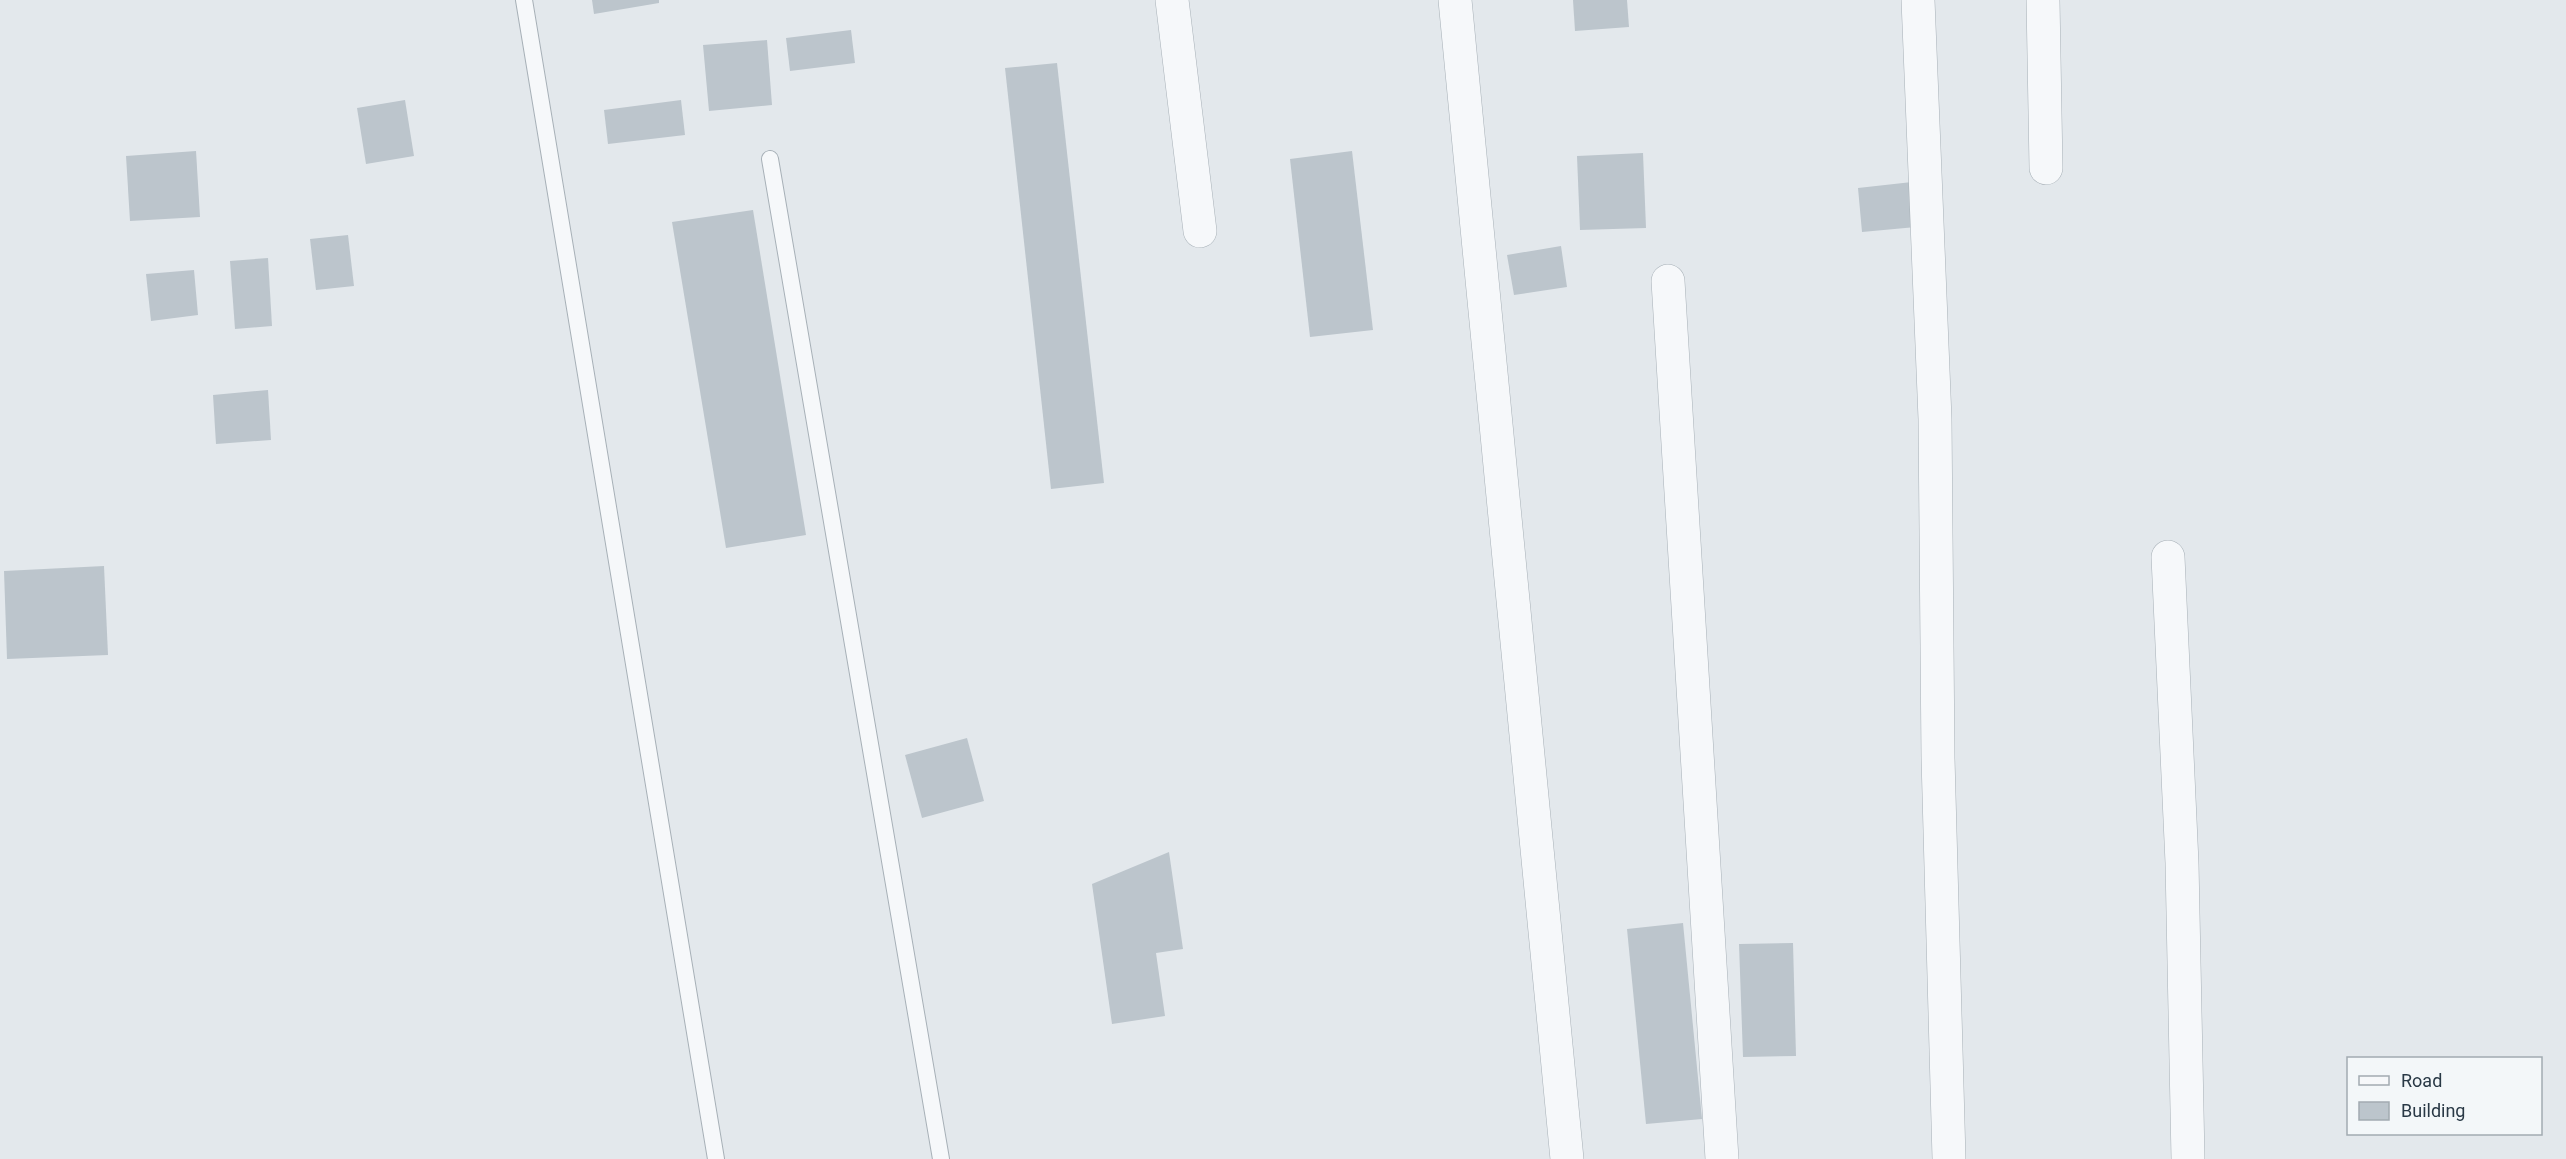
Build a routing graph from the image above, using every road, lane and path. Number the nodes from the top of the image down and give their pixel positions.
1 (524, 0) edge
2 (1172, 0) edge
3 (1455, 0) edge
4 (1918, 0) edge
5 (2043, 0) edge
6 (770, 159) dead end
7 (2046, 168) dead end
8 (1200, 231) dead end
9 (1668, 281) dead end
10 (2168, 557) dead end
11 (716, 1159) edge
12 (941, 1159) edge
13 (1567, 1159) edge
14 (1722, 1159) edge
15 (1949, 1159) edge
16 (2188, 1159) edge

1 - 11 lane
2 - 8 street
3 - 13 street
4 - 15 street
5 - 7 street
6 - 12 lane
9 - 14 street
10 - 16 street

